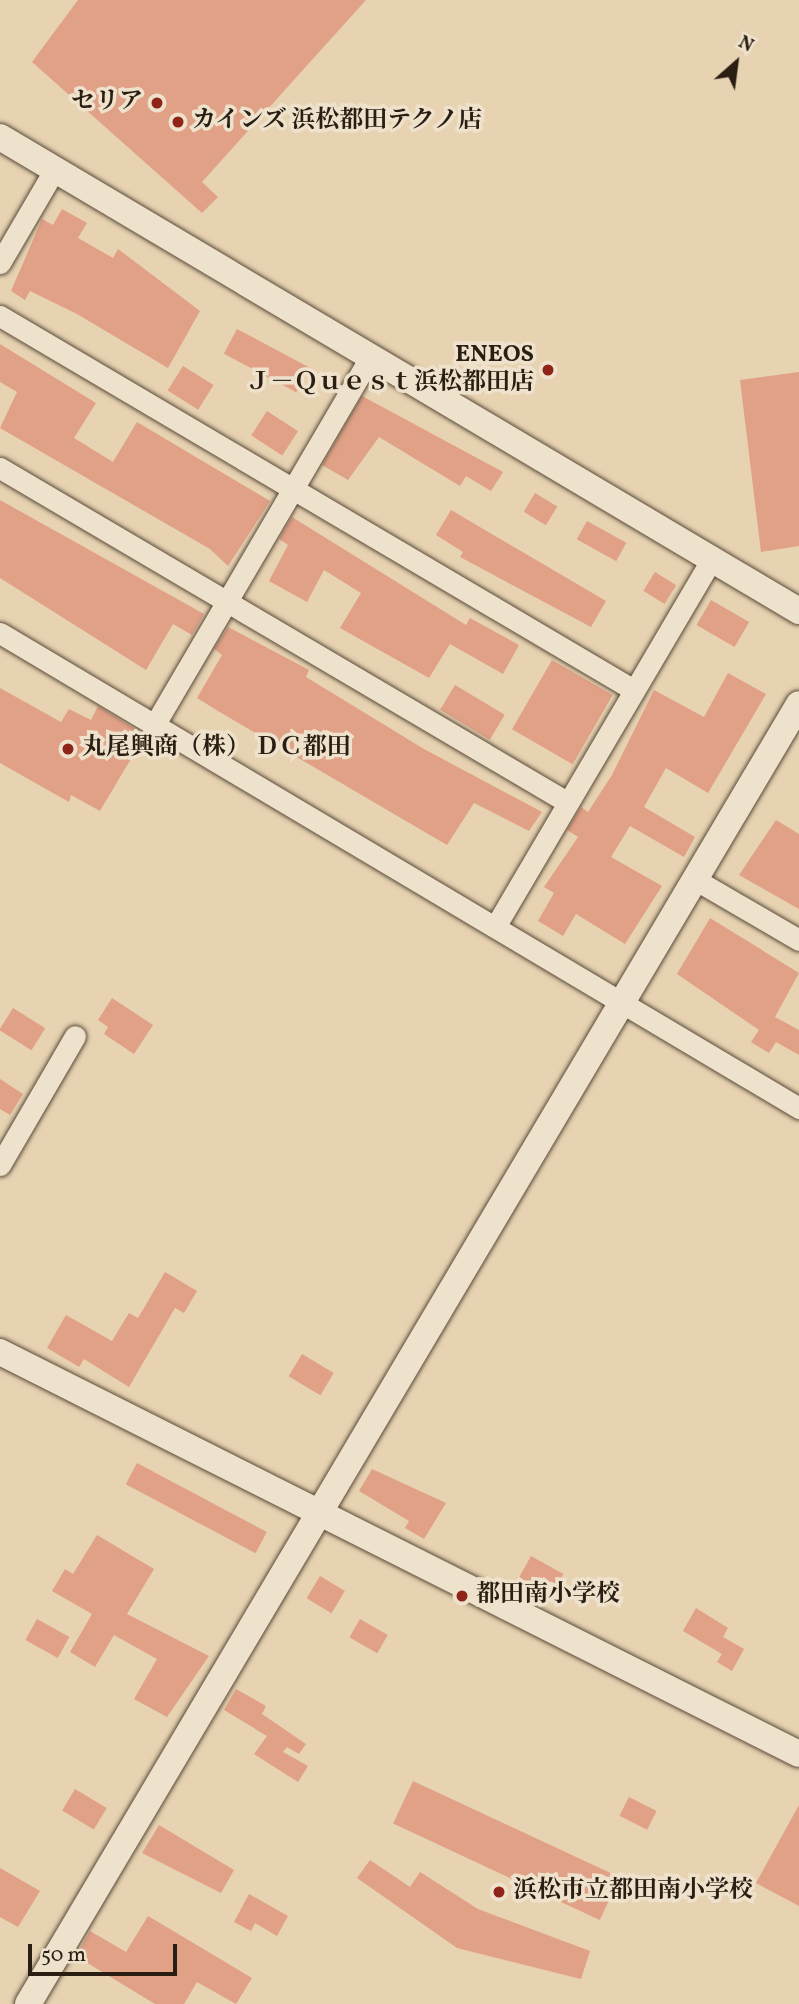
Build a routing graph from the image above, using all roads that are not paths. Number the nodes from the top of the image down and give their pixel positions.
1 (0, 137) edge
2 (55, 169) junction
3 (0, 263) edge
4 (0, 316) edge
5 (369, 359) junction
6 (0, 468) edge
7 (294, 490) junction
8 (710, 562) junction
9 (227, 602) junction
10 (799, 611) edge
11 (0, 633) edge
12 (634, 690) junction
13 (799, 704) edge
14 (155, 724) junction
15 (567, 802) junction
16 (696, 880) junction
17 (495, 927) junction
18 (799, 940) edge
19 (625, 1002) junction
20 (75, 1036) dead end
21 (799, 1108) edge
22 (0, 1165) edge
23 (0, 1352) edge
24 (319, 1513) junction
25 (799, 1754) edge
26 (28, 2004) edge

1 - 2 street
2 - 3 street
2 - 5 street
4 - 7 street
5 - 7 street
5 - 8 street
6 - 9 street
7 - 9 street
7 - 12 street
8 - 10 street
8 - 12 street
9 - 14 street
9 - 15 street
11 - 14 street
12 - 15 street
13 - 16 street
14 - 17 street
15 - 17 street
16 - 18 street
16 - 19 street
17 - 19 street
19 - 21 street
19 - 24 street
20 - 22 street
23 - 24 street
24 - 25 street
24 - 26 street

